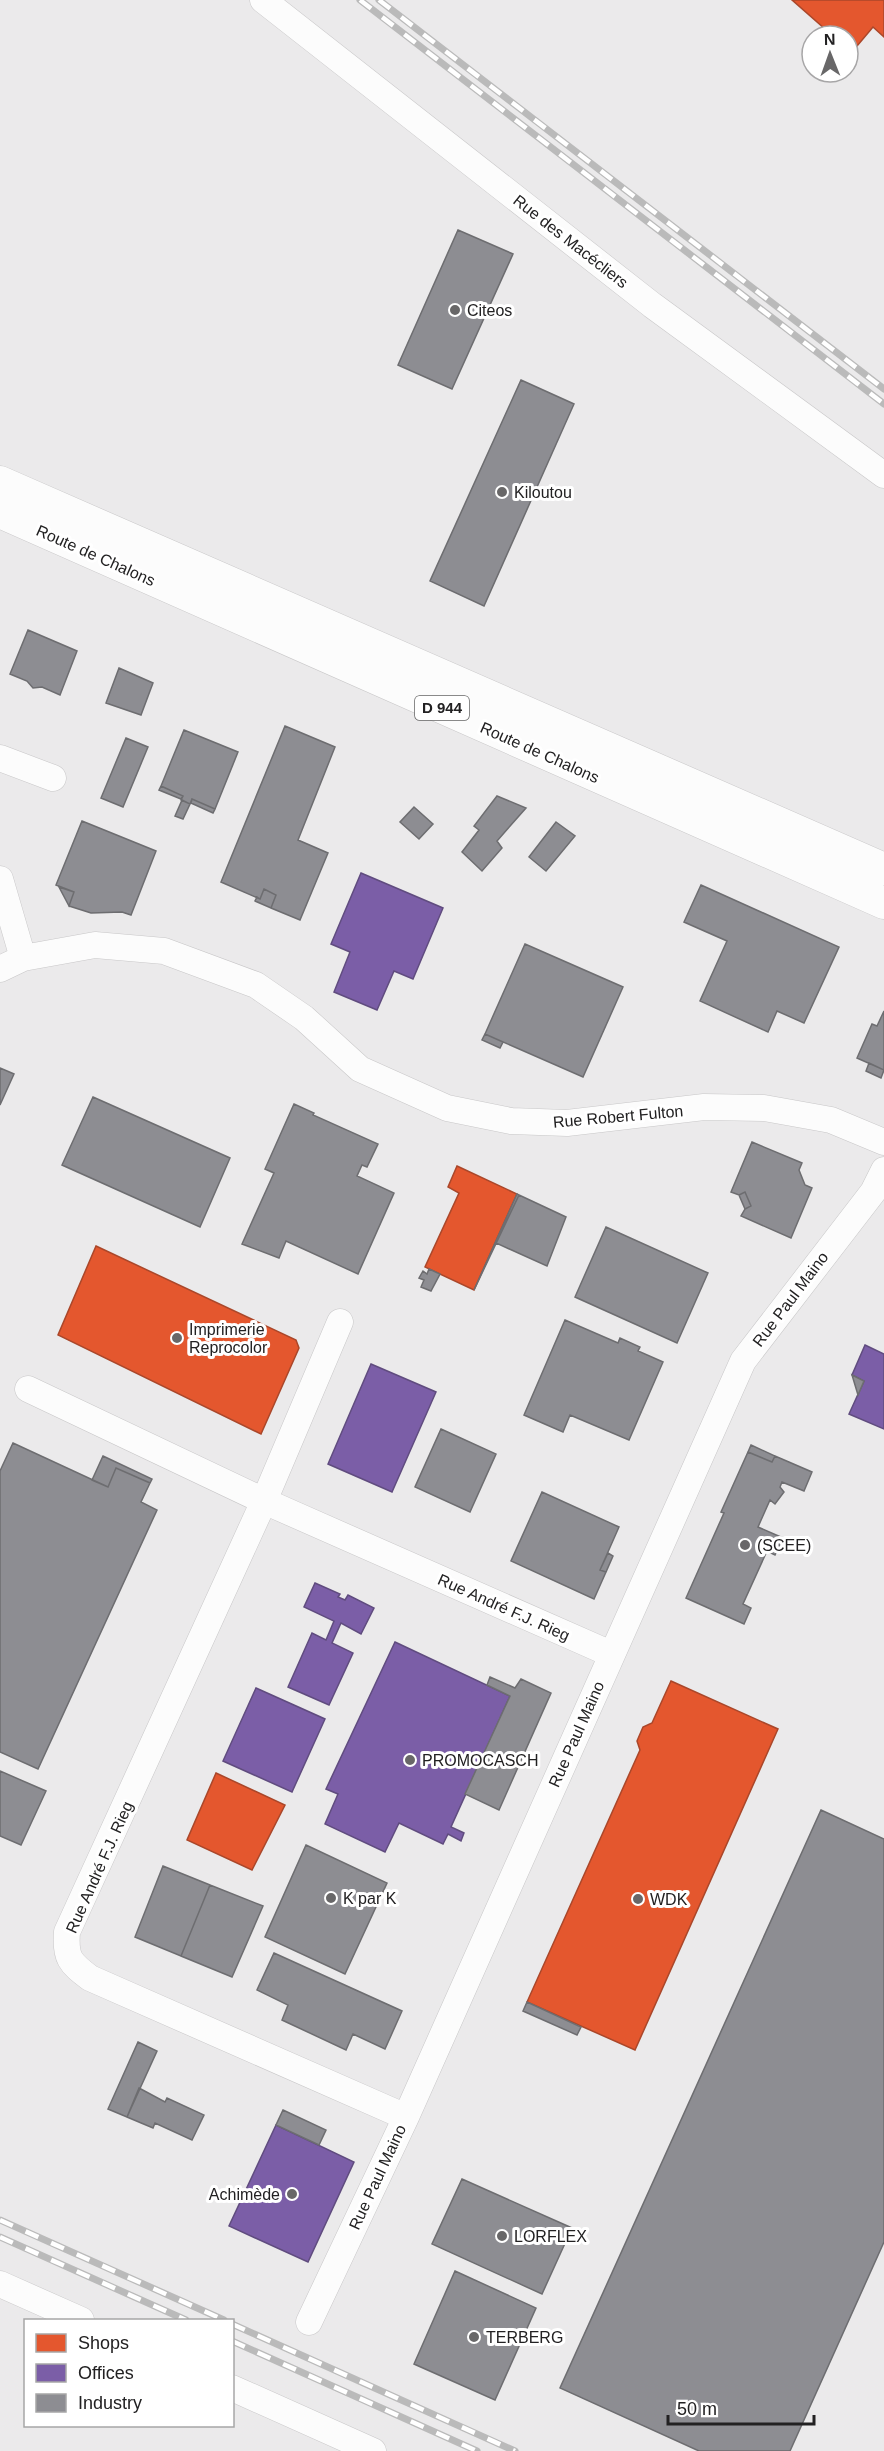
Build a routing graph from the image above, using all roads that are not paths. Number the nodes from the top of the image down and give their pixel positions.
1 (263, 0) edge
2 (884, 475) edge
3 (0, 482) edge
4 (0, 512) edge
5 (0, 758) edge
6 (53, 778) dead end
7 (876, 862) edge
8 (0, 879) edge
9 (884, 903) edge
10 (11, 963) edge
11 (884, 1142) edge
12 (884, 1170) edge
13 (340, 1322) dead end
14 (28, 1389) dead end
15 (264, 1501) junction
16 (611, 1654) junction
17 (406, 2117) junction
18 (0, 2284) edge
19 (79, 2319) edge
20 (309, 2322) dead end
21 (234, 2389) edge
22 (373, 2451) edge

1 - 2 street, Rue des Macécliers
3 - 7 main road, Route de Chalons / D 944
4 - 9 main road, Route de Chalons / D 944
5 - 6 street
8 - 10 street
10 - 11 street, Rue Robert Fulton
12 - 16 street, Rue Paul Maino
13 - 15 street
14 - 15 street, Rue André F.J. Rieg
15 - 16 street, Rue André F.J. Rieg
15 - 17 street, Rue André F.J. Rieg
16 - 17 street, Rue Paul Maino
17 - 20 street, Rue Paul Maino
18 - 19 street
21 - 22 street

